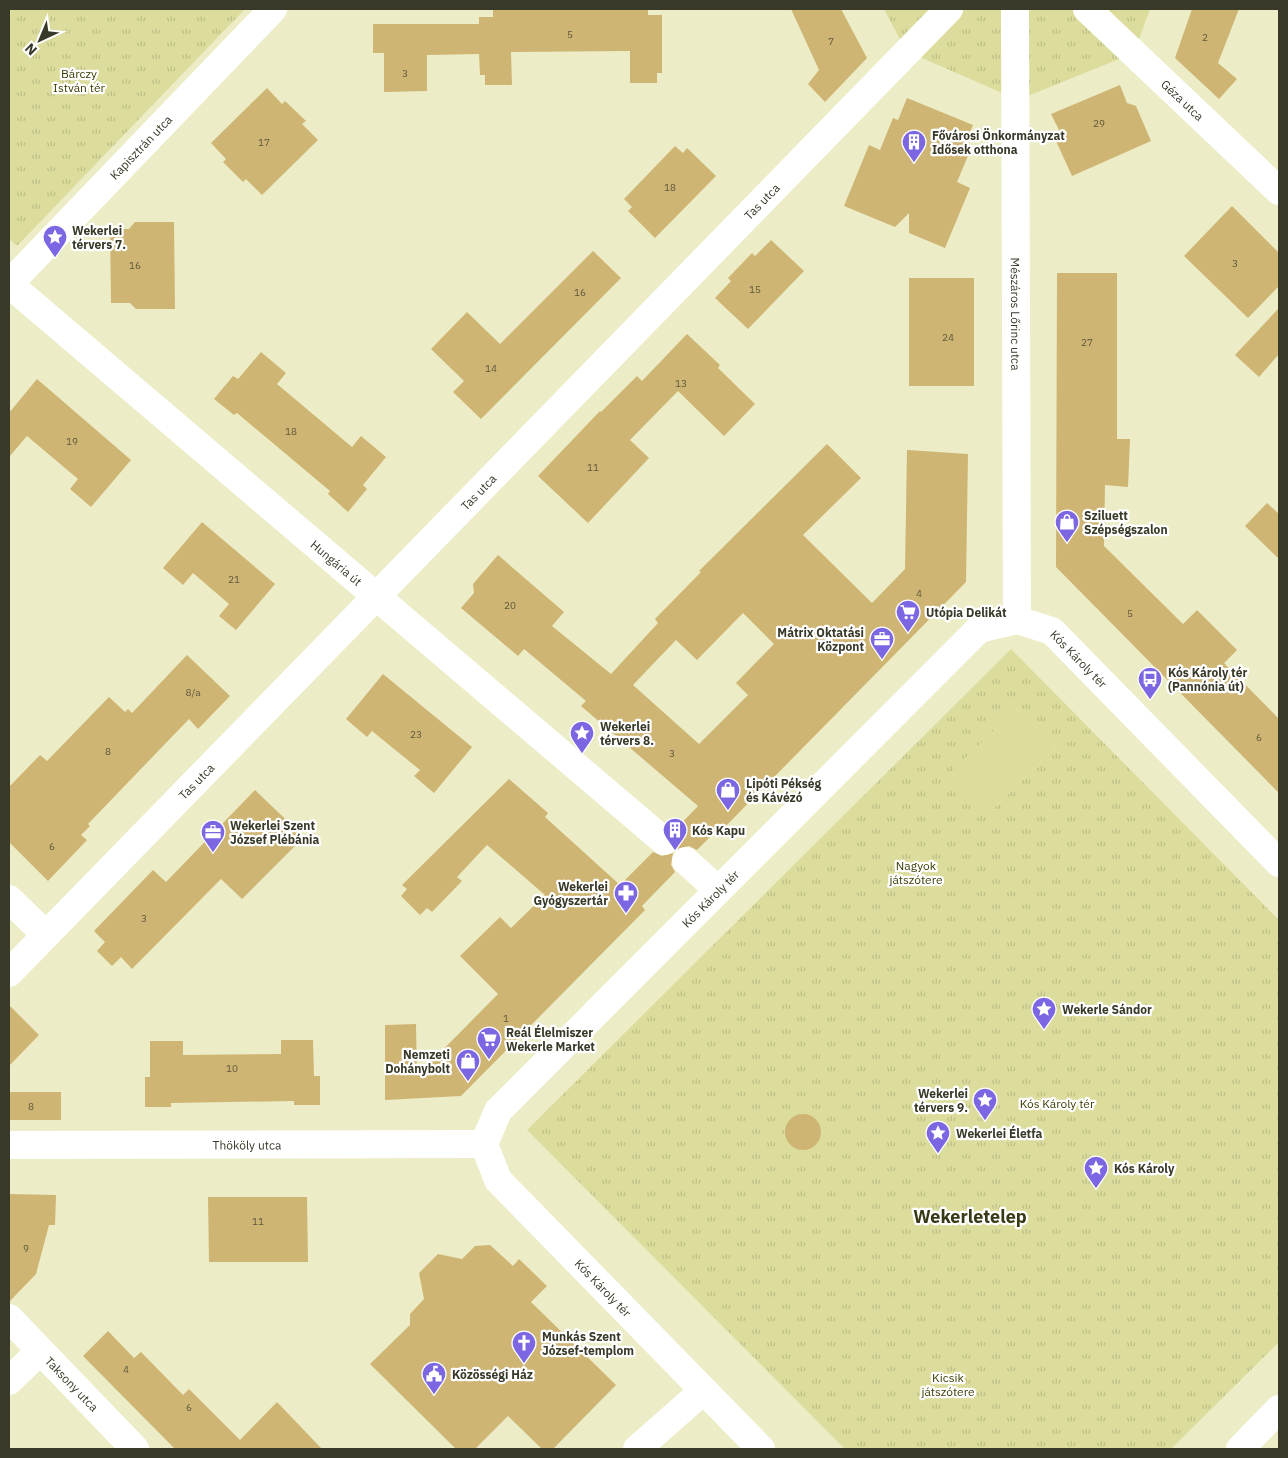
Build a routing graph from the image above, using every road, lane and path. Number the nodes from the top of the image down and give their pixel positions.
1 (273, 9) edge
2 (948, 9) edge
3 (1016, 9) edge
4 (1087, 9) edge
5 (1279, 191) edge
6 (9, 284) edge
7 (376, 596) junction
8 (1017, 620) junction
9 (664, 841) dead end
10 (686, 861) dead end
11 (1279, 863) edge
12 (718, 890) junction
13 (9, 899) edge
14 (46, 935) junction
15 (9, 973) edge
16 (484, 1144) junction
17 (9, 1145) edge
18 (9, 1318) edge
19 (40, 1351) junction
20 (9, 1381) edge
21 (703, 1391) junction
22 (1279, 1409) edge
23 (135, 1449) edge
24 (637, 1449) edge
25 (761, 1449) edge
26 (1240, 1449) edge

1 - 6 street, Kapisztrán utca
2 - 7 street, Tas utca
3 - 8 street, Mészáros Lőrinc utca
4 - 5 street, Géza utca
6 - 7 street, Hungária út
7 - 9 street, Hungária út
7 - 14 street, Tas utca
8 - 11 street, Kós Károly tér
8 - 12 street, Kós Károly tér
10 - 12 street
12 - 16 street, Kós Károly tér
13 - 14 street
14 - 15 street, Tas utca
16 - 17 street, Thököly utca
16 - 21 street, Kós Károly tér
18 - 19 street, Taksony utca
19 - 20 street
19 - 23 street, Taksony utca
21 - 24 street
21 - 25 street, Kós Károly tér
22 - 26 street

